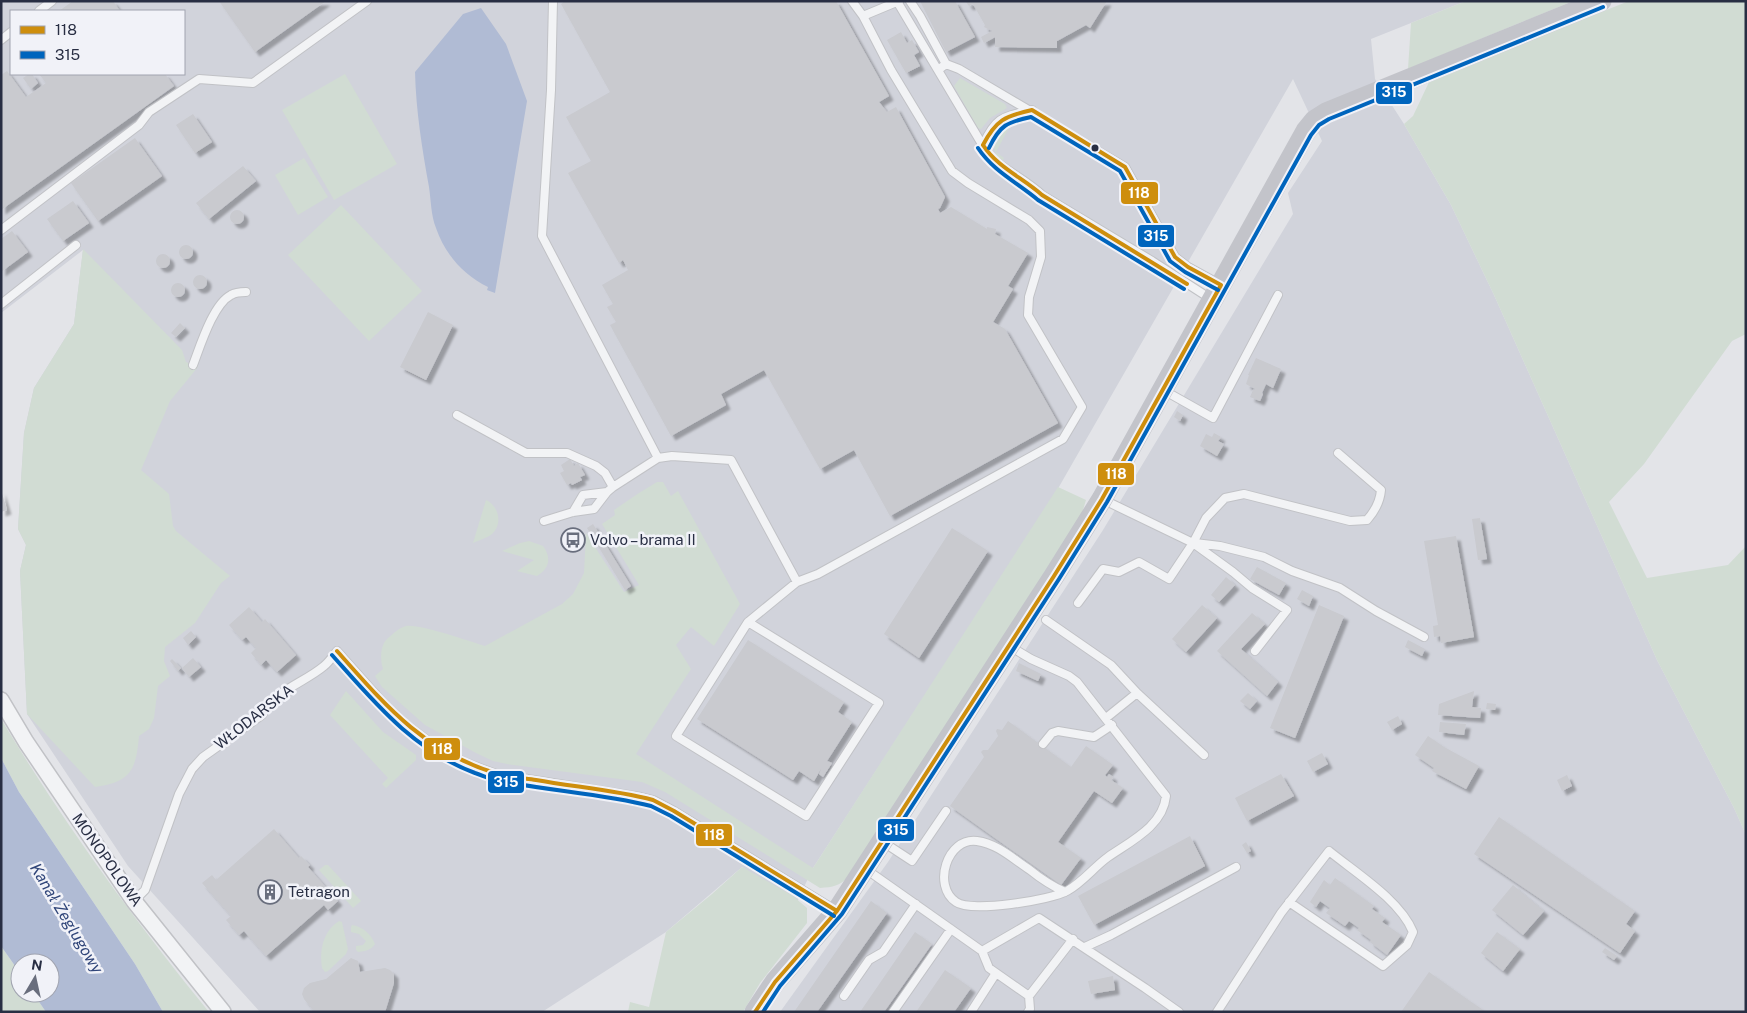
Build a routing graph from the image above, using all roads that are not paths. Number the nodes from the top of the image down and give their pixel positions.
1 (52, 1) edge
2 (367, 1) edge
3 (553, 1) edge
4 (852, 1) edge
5 (910, 1) edge
6 (1601, 1) edge
7 (899, 2) edge
8 (40, 10) edge
9 (863, 16) junction
10 (946, 64) junction
11 (938, 70) junction
12 (1032, 110) junction
13 (982, 145) junction
14 (1, 230) edge
15 (76, 245) dead end
16 (246, 292) dead end
17 (1217, 293) junction
18 (1278, 295) dead end
19 (1, 304) edge
20 (193, 365) dead end
21 (1163, 390) junction
22 (457, 415) dead end
23 (1338, 453) dead end
24 (658, 458) junction
25 (610, 490) junction
26 (1102, 499) junction
27 (573, 512) junction
28 (544, 521) dead end
29 (1193, 543) junction
30 (797, 582) junction
31 (1078, 603) dead end
32 (1046, 620) dead end
33 (748, 622) junction
34 (1424, 637) dead end
35 (1009, 646) junction
36 (1255, 651) dead end
37 (1138, 693) junction
38 (1, 700) edge
39 (1106, 718) junction
40 (1112, 725) junction
41 (1043, 744) dead end
42 (1204, 755) dead end
43 (946, 812) dead end
44 (883, 842) junction
45 (1236, 867) dead end
46 (865, 869) junction
47 (1065, 892) junction
48 (134, 901) junction
49 (1289, 902) junction
50 (916, 904) junction
51 (837, 912) junction
52 (951, 929) junction
53 (1072, 939) junction
54 (1085, 947) junction
55 (982, 950) junction
56 (996, 973) junction
57 (844, 996) dead end
58 (1028, 996) junction
59 (222, 1012) edge
60 (755, 1012) edge
61 (894, 1012) edge
62 (971, 1012) edge
63 (1028, 1012) edge
64 (1179, 1012) edge
65 (1217, 1012) edge

1 - 8 lane
2 - 14 lane
3 - 24 lane
4 - 9 lane
5 - 10 lane
6 - 17 street
7 - 9 lane
7 - 11 lane
9 - 30 lane
10 - 11 lane
10 - 12 lane
11 - 13 lane
12 - 13 lane
12 - 17 lane
13 - 17 lane
15 - 19 lane
16 - 20 lane
17 - 21 street
18 - 21 lane
21 - 26 street
22 - 25 lane
23 - 29 lane
24 - 25 lane
24 - 30 lane
25 - 27 lane
25 - 27 lane
26 - 29 lane
26 - 35 street
27 - 28 lane
29 - 31 lane
29 - 34 lane
29 - 36 lane
30 - 33 lane
32 - 37 lane
33 - 33 lane
35 - 39 lane
35 - 44 street
37 - 39 lane
37 - 42 lane
38 - 48 street, MONOPOLOWA
39 - 40 lane
40 - 41 lane
40 - 47 lane
43 - 44 lane
44 - 46 street
45 - 54 lane
46 - 50 lane
46 - 51 street
47 - 47 lane
48 - 51 lane, WŁODARSKA
48 - 59 street, MONOPOLOWA
49 - 49 lane
49 - 65 lane
50 - 52 lane
50 - 57 lane
51 - 60 street
52 - 55 lane
52 - 61 lane
53 - 54 lane
53 - 55 lane
53 - 58 lane
54 - 64 lane
55 - 56 lane
56 - 58 lane
56 - 62 lane
58 - 63 lane

